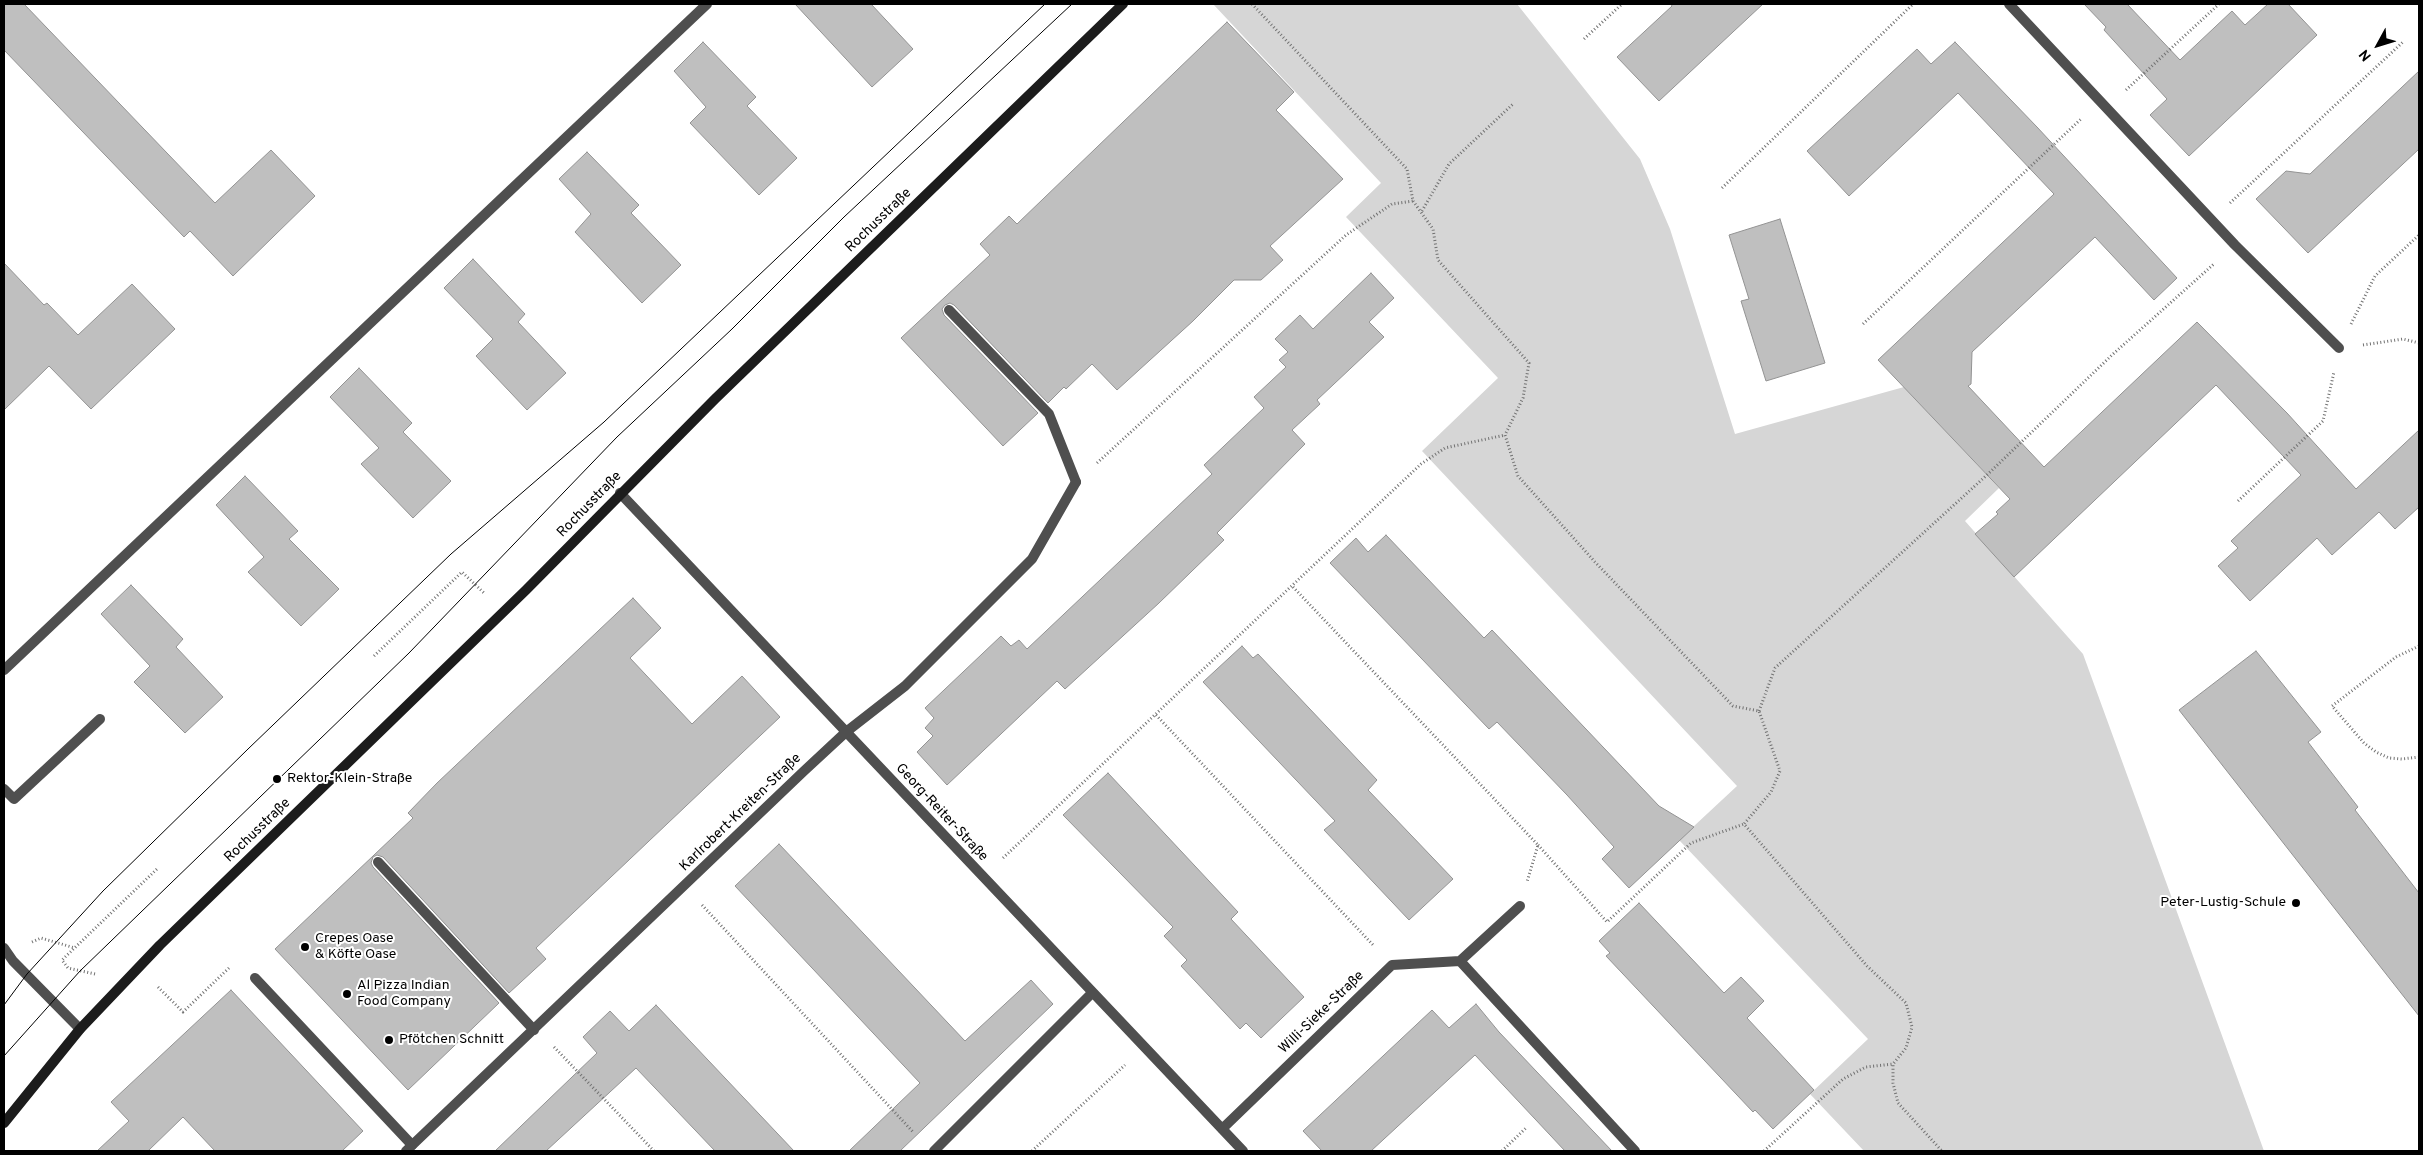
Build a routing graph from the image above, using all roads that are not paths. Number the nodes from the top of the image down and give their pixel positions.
1 (707, 4) edge
2 (1123, 4) edge
3 (2009, 4) edge
4 (949, 310) dead end
5 (2340, 348) road end
6 (620, 493) junction
7 (4, 670) edge
8 (100, 719) dead end
9 (846, 732) junction
10 (4, 788) edge
11 (378, 862) dead end
12 (1520, 906) road end
13 (4, 949) edge
14 (1460, 961) junction
15 (255, 978) dead end
16 (1092, 993) junction
17 (80, 1029) junction
18 (535, 1029) junction
19 (4, 1124) edge
20 (1222, 1129) junction
21 (409, 1148) edge
22 (934, 1151) edge
23 (1243, 1151) edge
24 (1635, 1151) edge

1 - 7 street
2 - 6 street, Rochusstraße
3 - 5 street
4 - 9 street, Karlrobert-Kreiten-Straße
6 - 9 street, Georg-Reiter-Straße
6 - 17 street, Rochusstraße
8 - 10 street
9 - 16 street, Georg-Reiter-Straße
9 - 18 street, Karlrobert-Kreiten-Straße
11 - 18 street
12 - 14 street
13 - 17 street
14 - 20 street, Willi-Sieke-Straße
14 - 24 street
15 - 21 street
16 - 20 street, Georg-Reiter-Straße
16 - 22 street
17 - 19 street, Rochusstraße
18 - 21 street, Karlrobert-Kreiten-Straße
20 - 23 street, Georg-Reiter-Straße

